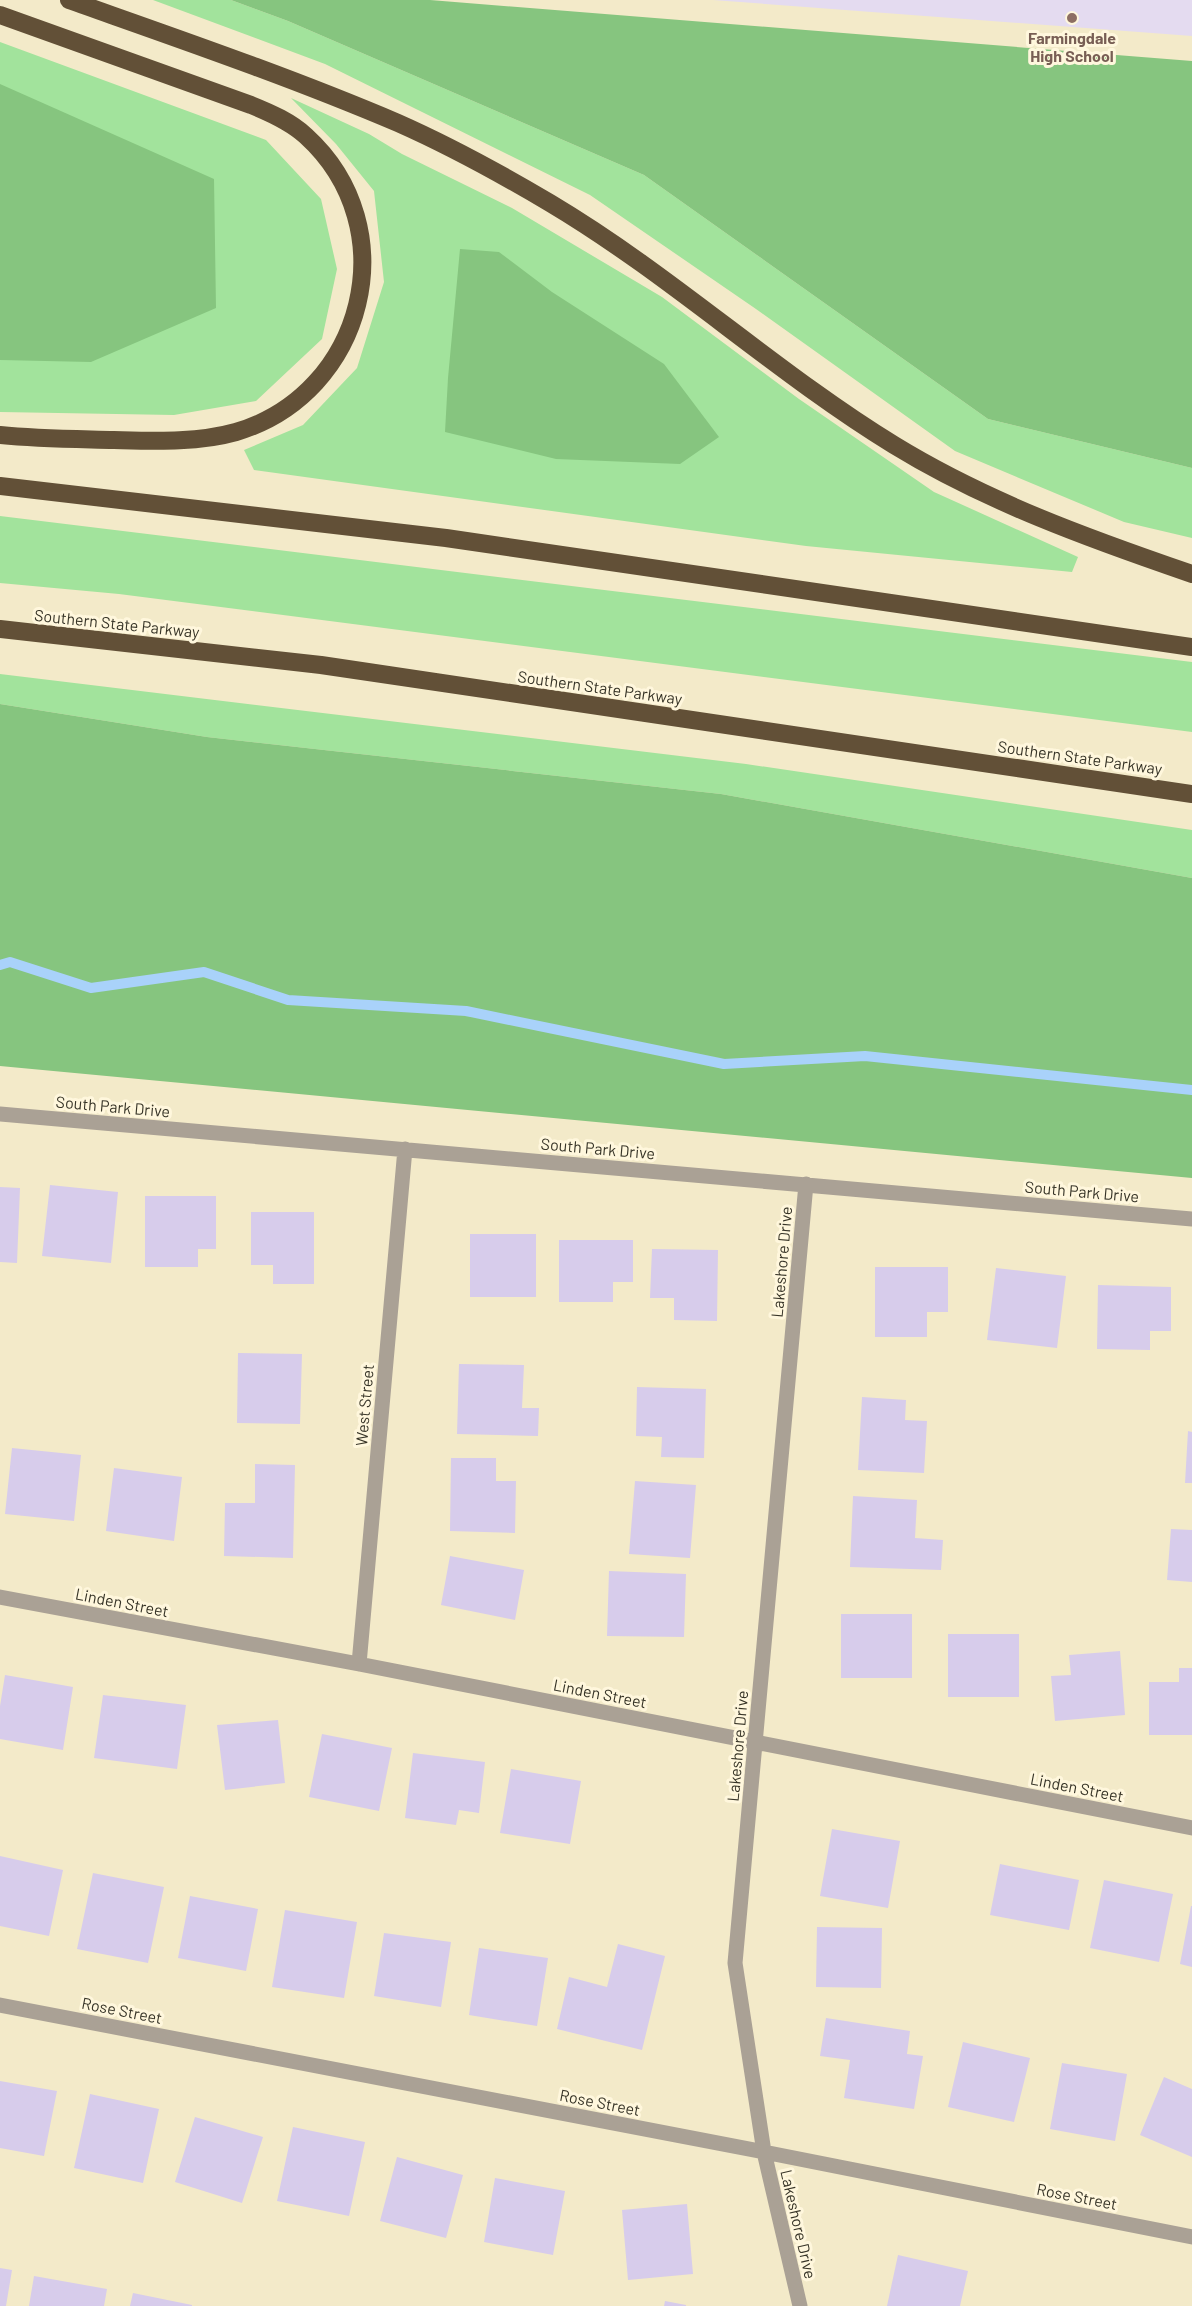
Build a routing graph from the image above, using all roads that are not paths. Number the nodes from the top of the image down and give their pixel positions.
1 (69, 0) edge
2 (0, 15) edge
3 (0, 435) edge
4 (0, 486) edge
5 (1192, 574) edge
6 (0, 629) edge
7 (1192, 647) edge
8 (1192, 794) edge
9 (0, 1114) edge
10 (405, 1149) junction
11 (806, 1184) junction
12 (1192, 1219) edge
13 (0, 1597) edge
14 (359, 1664) junction
15 (756, 1743) junction
16 (1192, 1828) edge
17 (0, 2005) edge
18 (765, 2152) junction
19 (1192, 2237) edge
20 (800, 2306) edge

1 - 5 highway
2 - 3 highway
4 - 7 highway
6 - 8 highway, Southern State Parkway
9 - 10 street, South Park Drive
10 - 11 street, South Park Drive
10 - 14 street, West Street
11 - 12 street, South Park Drive
11 - 15 street, Lakeshore Drive
13 - 14 street, Linden Street
14 - 15 street, Linden Street
15 - 16 street, Linden Street
15 - 18 street, Lakeshore Drive
17 - 18 street, Rose Street
18 - 19 street, Rose Street
18 - 20 street, Lakeshore Drive

